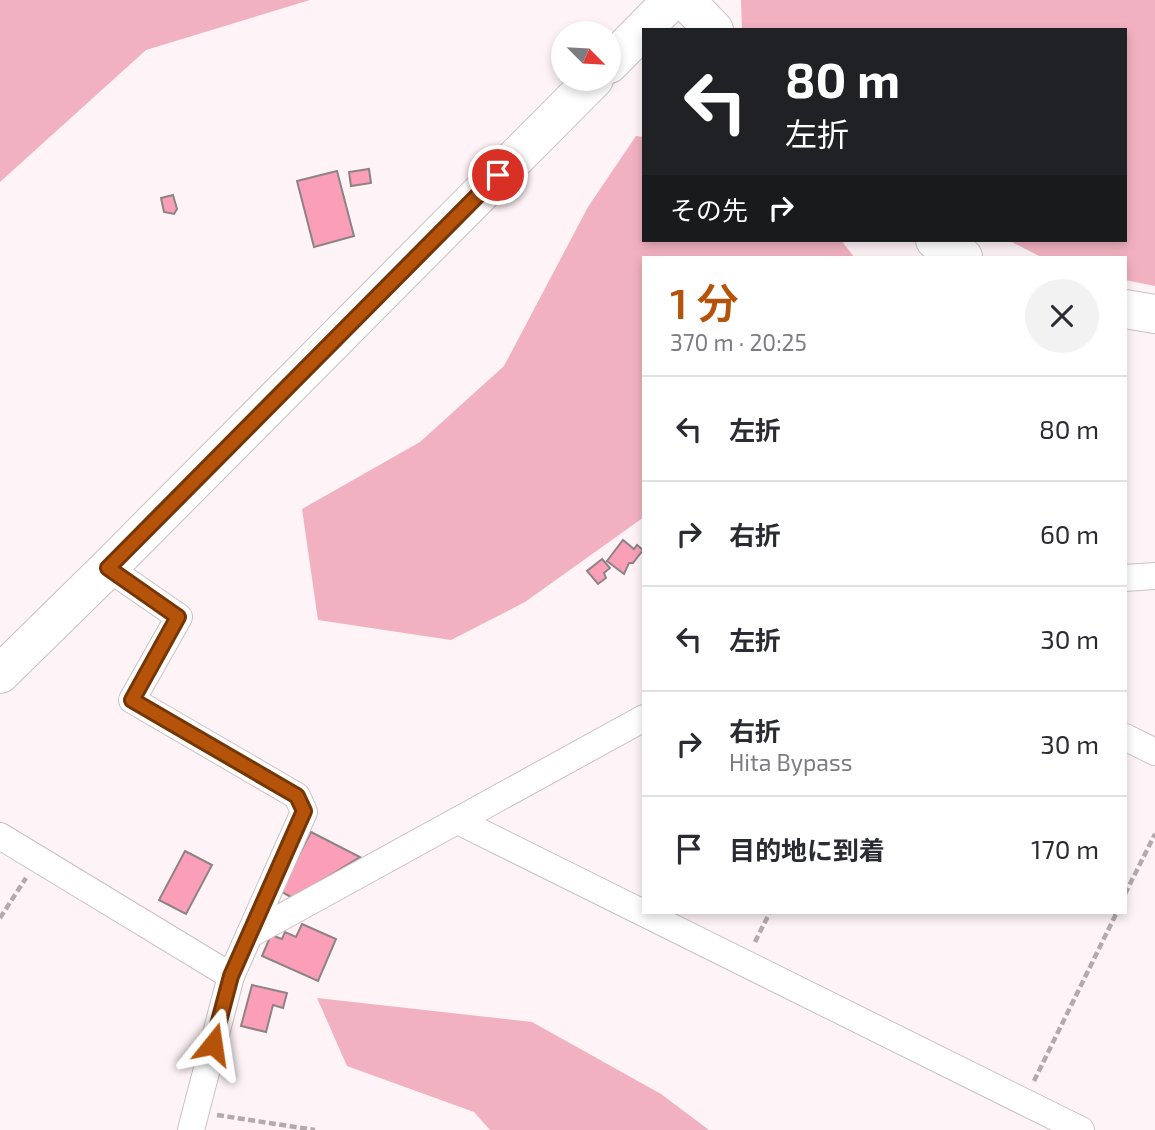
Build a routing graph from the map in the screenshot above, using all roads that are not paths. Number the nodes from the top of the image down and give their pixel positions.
1 (672, 0) edge
2 (685, 0) edge
3 (644, 28) edge
4 (712, 28) edge
5 (642, 30) edge
6 (621, 52) edge
7 (582, 91) edge
8 (938, 242) edge
9 (961, 256) edge
10 (1127, 309) edge
11 (1155, 314) edge
12 (108, 568) junction
13 (1155, 576) edge
14 (1127, 578) edge
15 (0, 674) edge
16 (642, 719) edge
17 (1127, 738) edge
18 (1155, 752) edge
19 (458, 821) junction
20 (0, 836) edge
21 (642, 912) edge
22 (645, 914) edge
23 (249, 935) junction
24 (231, 976) junction
25 (193, 1121) edge
26 (1081, 1130) edge

1 - 3 highway
2 - 4 highway
5 - 6 highway
7 - 12 highway
8 - 9 highway
10 - 11 highway
12 - 15 highway
12 - 23 street
13 - 14 street
16 - 19 street
17 - 18 street
19 - 21 street
19 - 23 street
20 - 24 street
22 - 26 street
23 - 24 street
24 - 25 street

